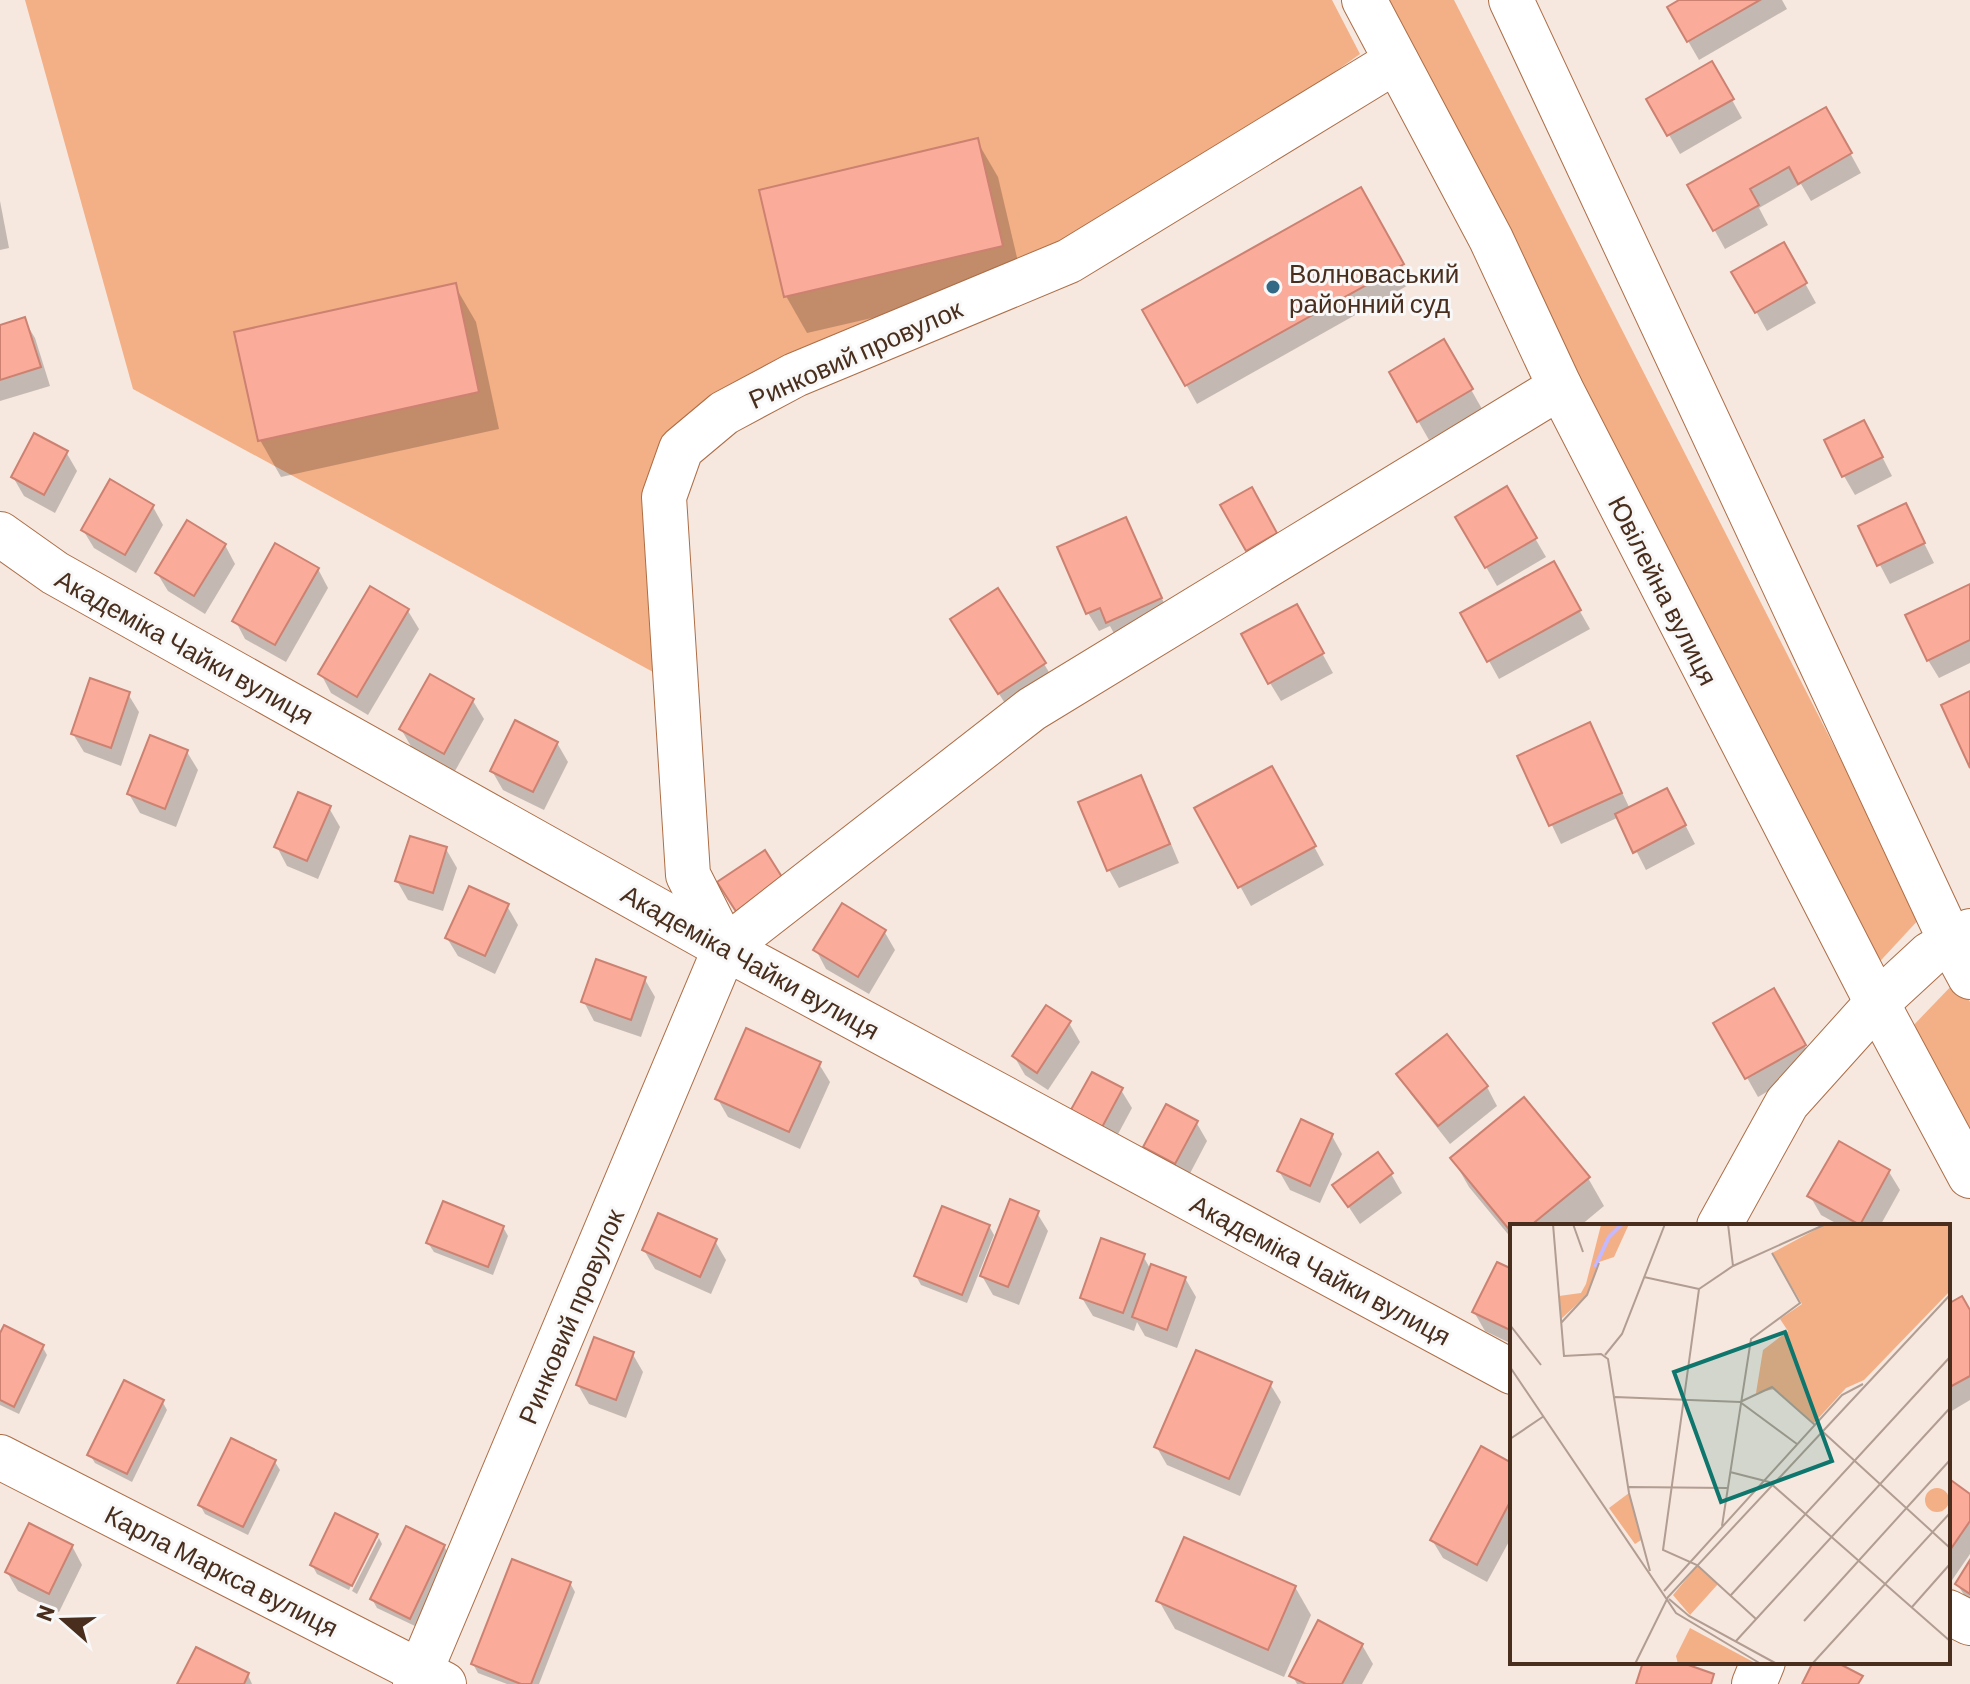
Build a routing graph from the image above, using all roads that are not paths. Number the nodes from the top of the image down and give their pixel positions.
1 (1364, 0) edge
2 (1511, 0) edge
3 (1396, 61) junction
4 (1560, 387) junction
5 (0, 534) edge
6 (725, 948) junction
7 (1964, 950) edge
8 (1877, 1003) junction
9 (1970, 1176) edge
10 (1720, 1224) edge
11 (1510, 1371) edge
12 (0, 1457) edge
13 (1950, 1613) edge
14 (1970, 1623) edge
15 (1762, 1664) edge
16 (426, 1680) edge
17 (1754, 1684) edge

1 - 3 street, Ювілейна вулиця
2 - 7 street
3 - 4 street, Ювілейна вулиця
3 - 6 street, Ринковий провулок
4 - 6 street, Ринковий провулок
4 - 8 street, Ювілейна вулиця
5 - 6 street, Академіка Чайки вулиця
6 - 11 street, Академіка Чайки вулиця
6 - 16 street, Ринковий провулок
7 - 8 street
8 - 9 street, Ювілейна вулиця
8 - 10 street
12 - 16 street, Карла Маркса вулиця
13 - 14 street
15 - 17 street

